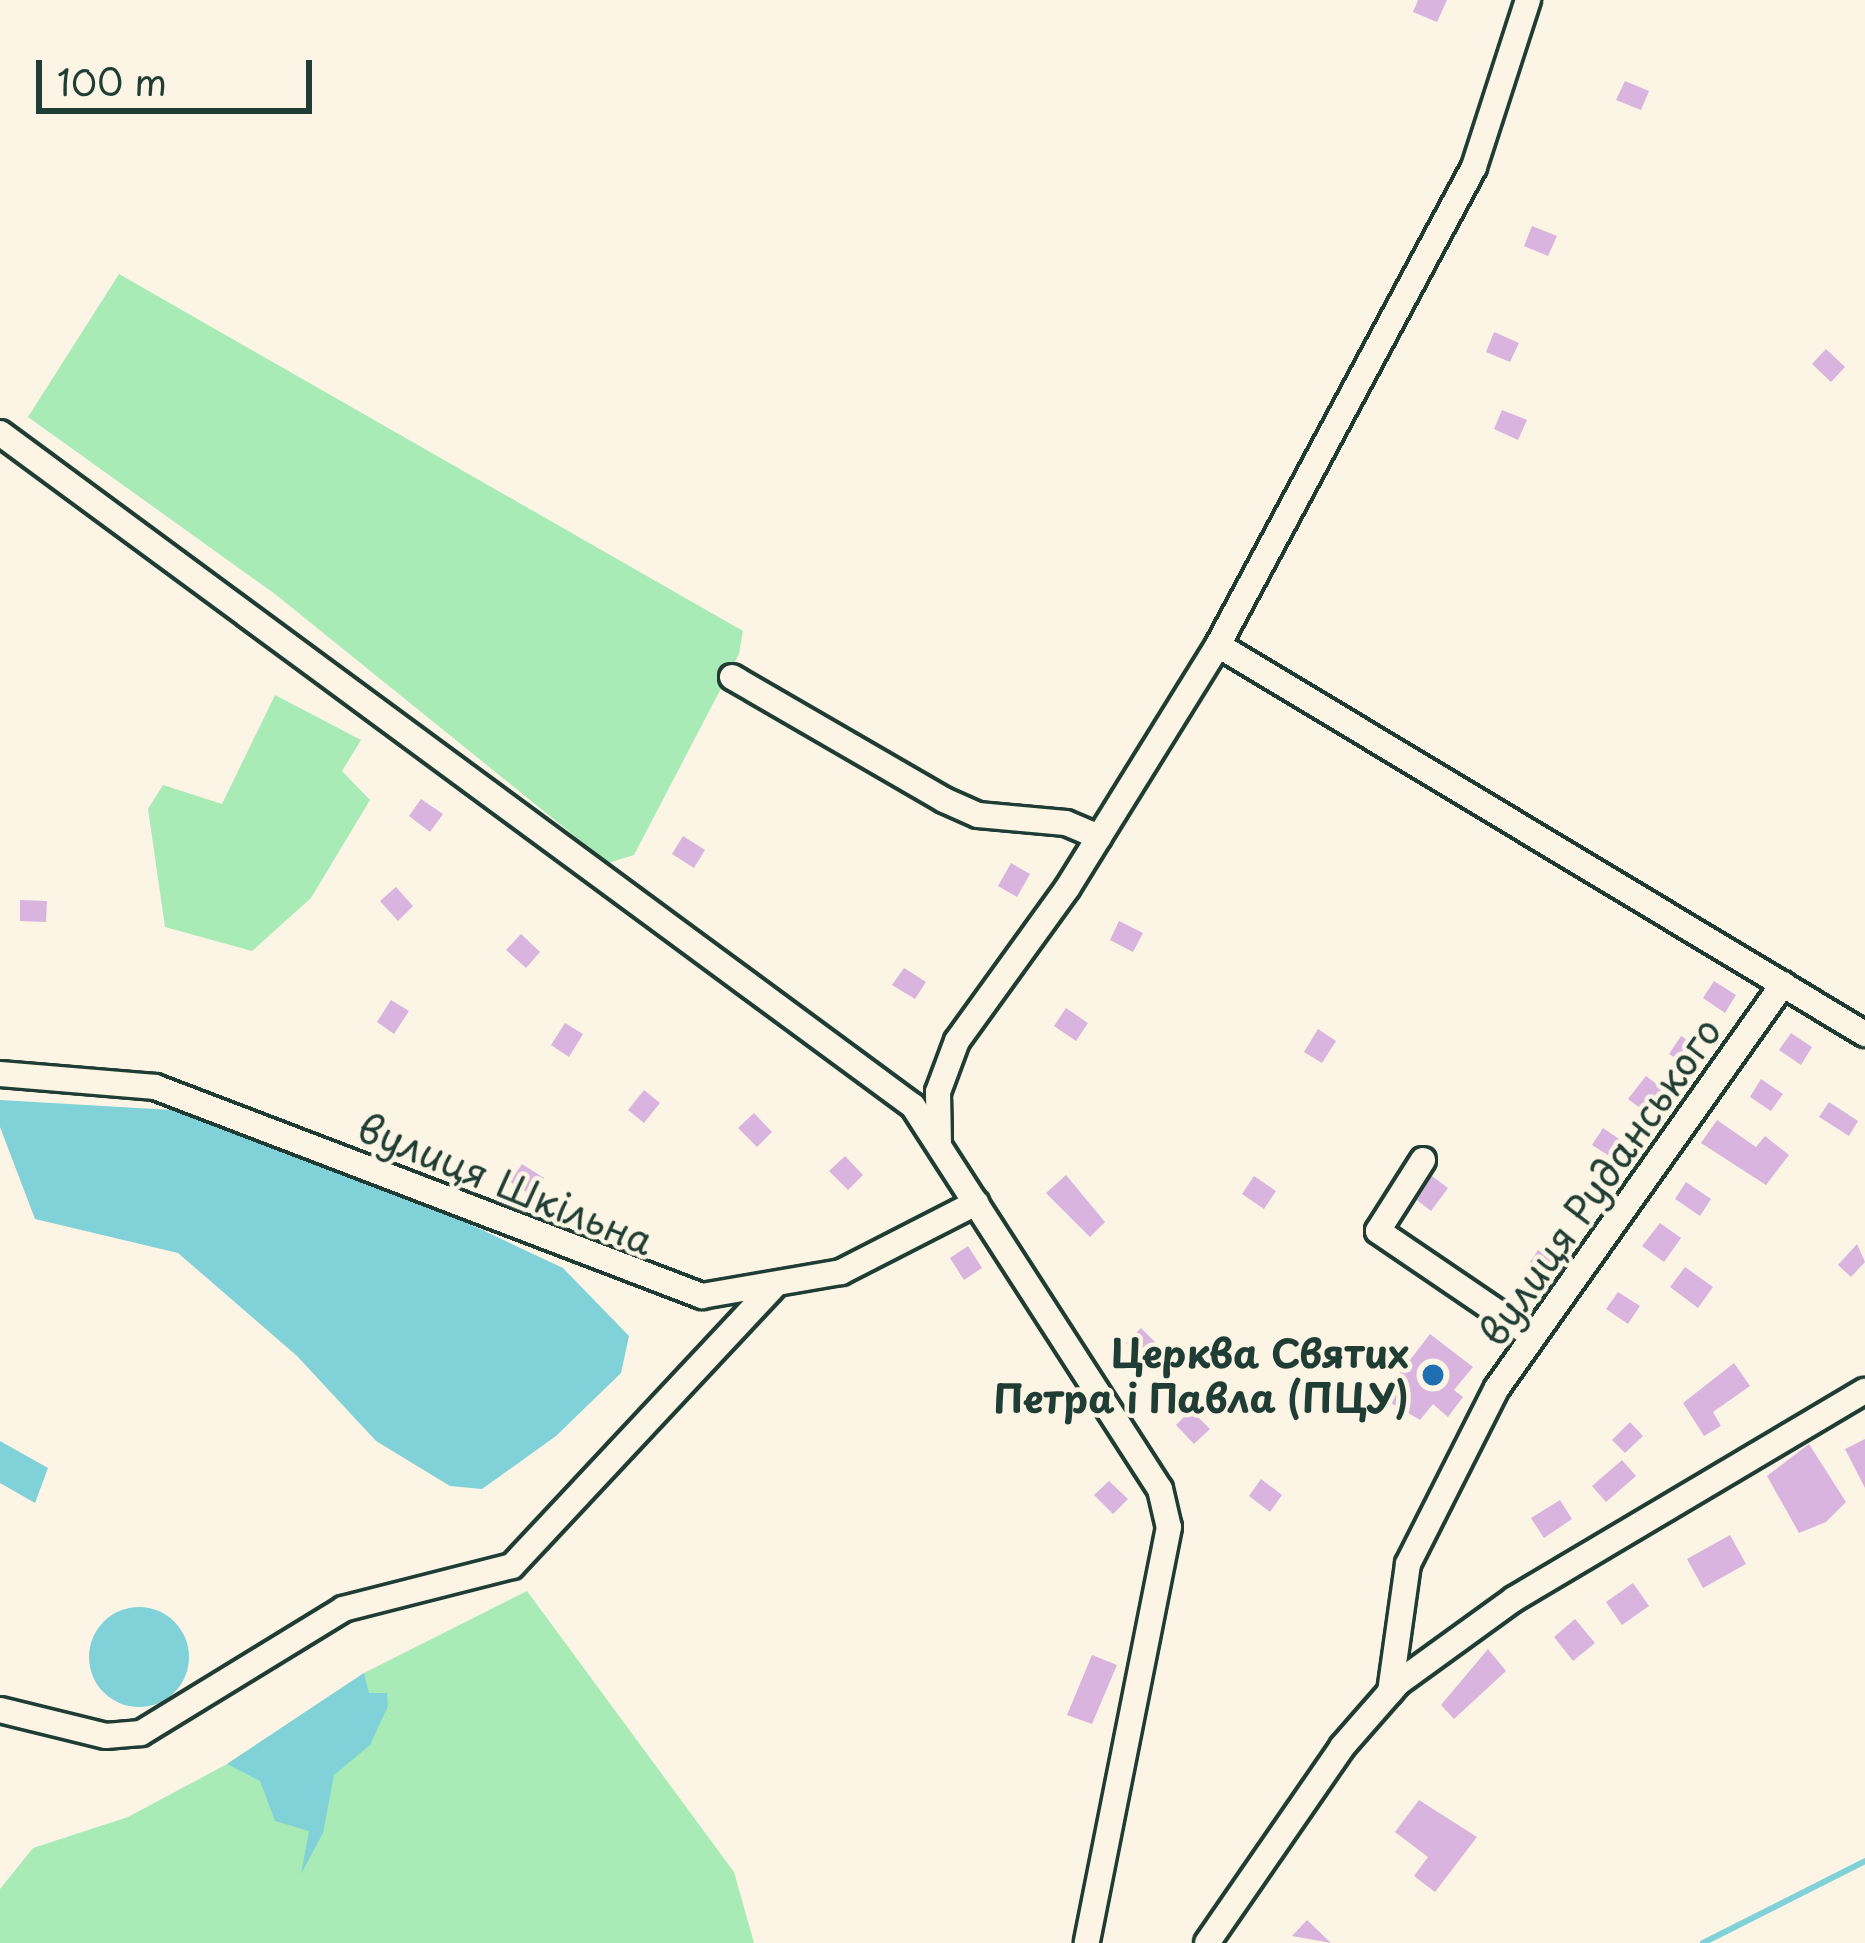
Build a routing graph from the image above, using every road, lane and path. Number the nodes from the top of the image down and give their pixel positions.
1 (1528, 0) edge
2 (0, 433) edge
3 (1218, 645) junction
4 (732, 676) dead end
5 (1100, 837) junction
6 (1783, 984) junction
7 (1865, 1034) edge
8 (0, 1074) edge
9 (939, 1145) junction
10 (1423, 1160) dead end
11 (976, 1203) junction
12 (772, 1288) junction
13 (1531, 1335) junction
14 (1865, 1391) edge
15 (1390, 1692) junction
16 (0, 1710) edge
17 (1087, 1943) edge
18 (1208, 1943) edge

1 - 3 street
2 - 9 street
3 - 5 street
3 - 6 street
4 - 5 street
5 - 9 street
6 - 7 street
6 - 13 street, вулиця Руданського
8 - 12 street, вулиця Шкільна
9 - 11 street
10 - 13 street
11 - 12 street, вулиця Шкільна
11 - 17 street
12 - 16 street
13 - 15 street, вулиця Руданського
14 - 15 street
15 - 18 street

